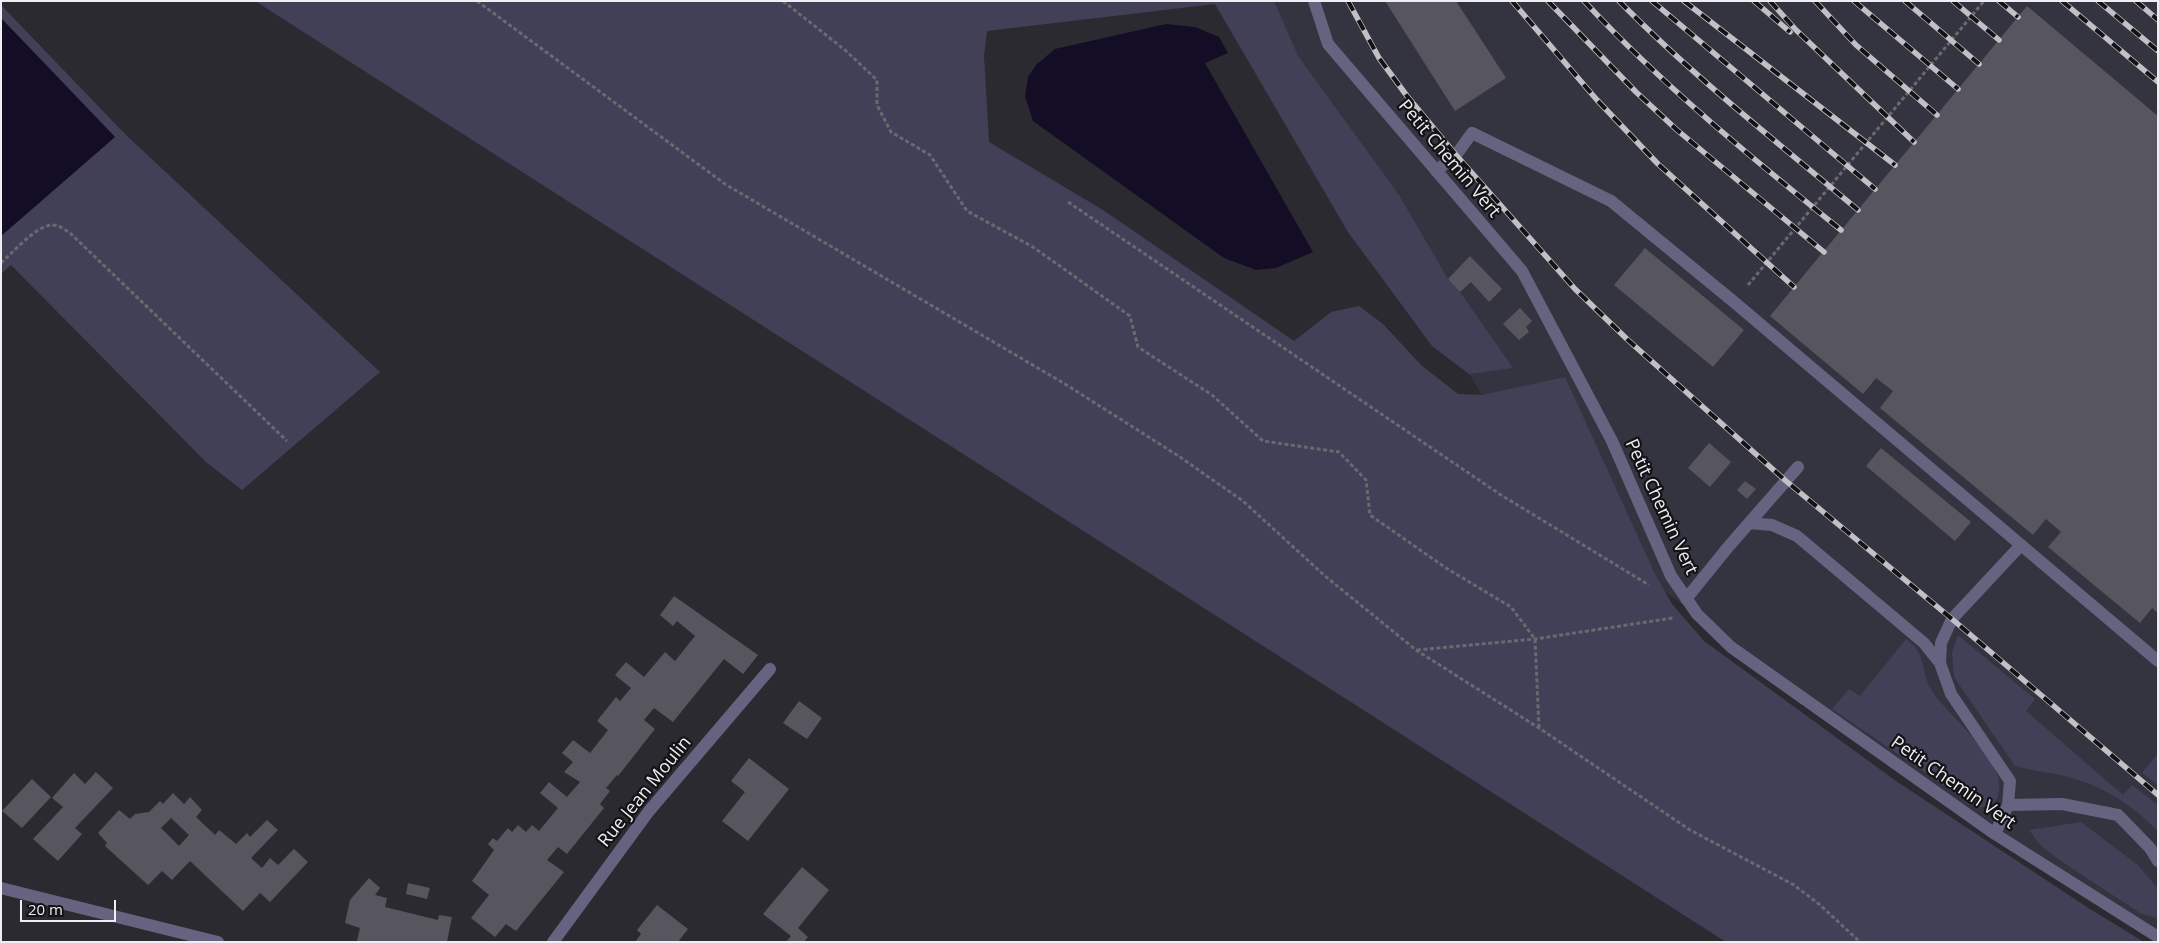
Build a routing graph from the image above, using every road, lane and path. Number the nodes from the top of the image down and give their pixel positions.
1 (477, 1) edge
2 (783, 1) edge
3 (1314, 1) edge
4 (1984, 1) edge
5 (1436, 171) junction
6 (1068, 202) dead end
7 (1, 263) edge
8 (1734, 302) junction
9 (287, 441) dead end
10 (1798, 468) dead end
11 (1749, 523) junction
12 (2021, 545) junction
13 (1654, 588) dead end
14 (1686, 599) junction
15 (1697, 614) junction
16 (1535, 639) junction
17 (1416, 650) junction
18 (2158, 661) edge
19 (1940, 663) junction
20 (770, 669) dead end
21 (1539, 728) junction
22 (2008, 805) junction
23 (1995, 834) junction
24 (2158, 861) edge
25 (1, 888) edge
26 (2158, 937) edge
27 (218, 942) edge
28 (553, 942) edge
29 (1860, 942) edge

1 - 17 path
2 - 16 path
3 - 5 street, Petit Chemin Vert
4 - 8 path
5 - 8 street
5 - 14 street, Petit Chemin Vert
6 - 13 path
7 - 9 path
8 - 12 street
10 - 11 street
11 - 14 street
11 - 19 street
12 - 18 street
12 - 19 street
14 - 15 street, Petit Chemin Vert
15 - 16 path
15 - 23 street, Petit Chemin Vert
16 - 17 path
16 - 21 path
17 - 21 path
19 - 22 street
20 - 28 street, Rue Jean Moulin
21 - 29 path
22 - 23 street
22 - 24 street
23 - 26 street, Petit Chemin Vert
25 - 27 street

